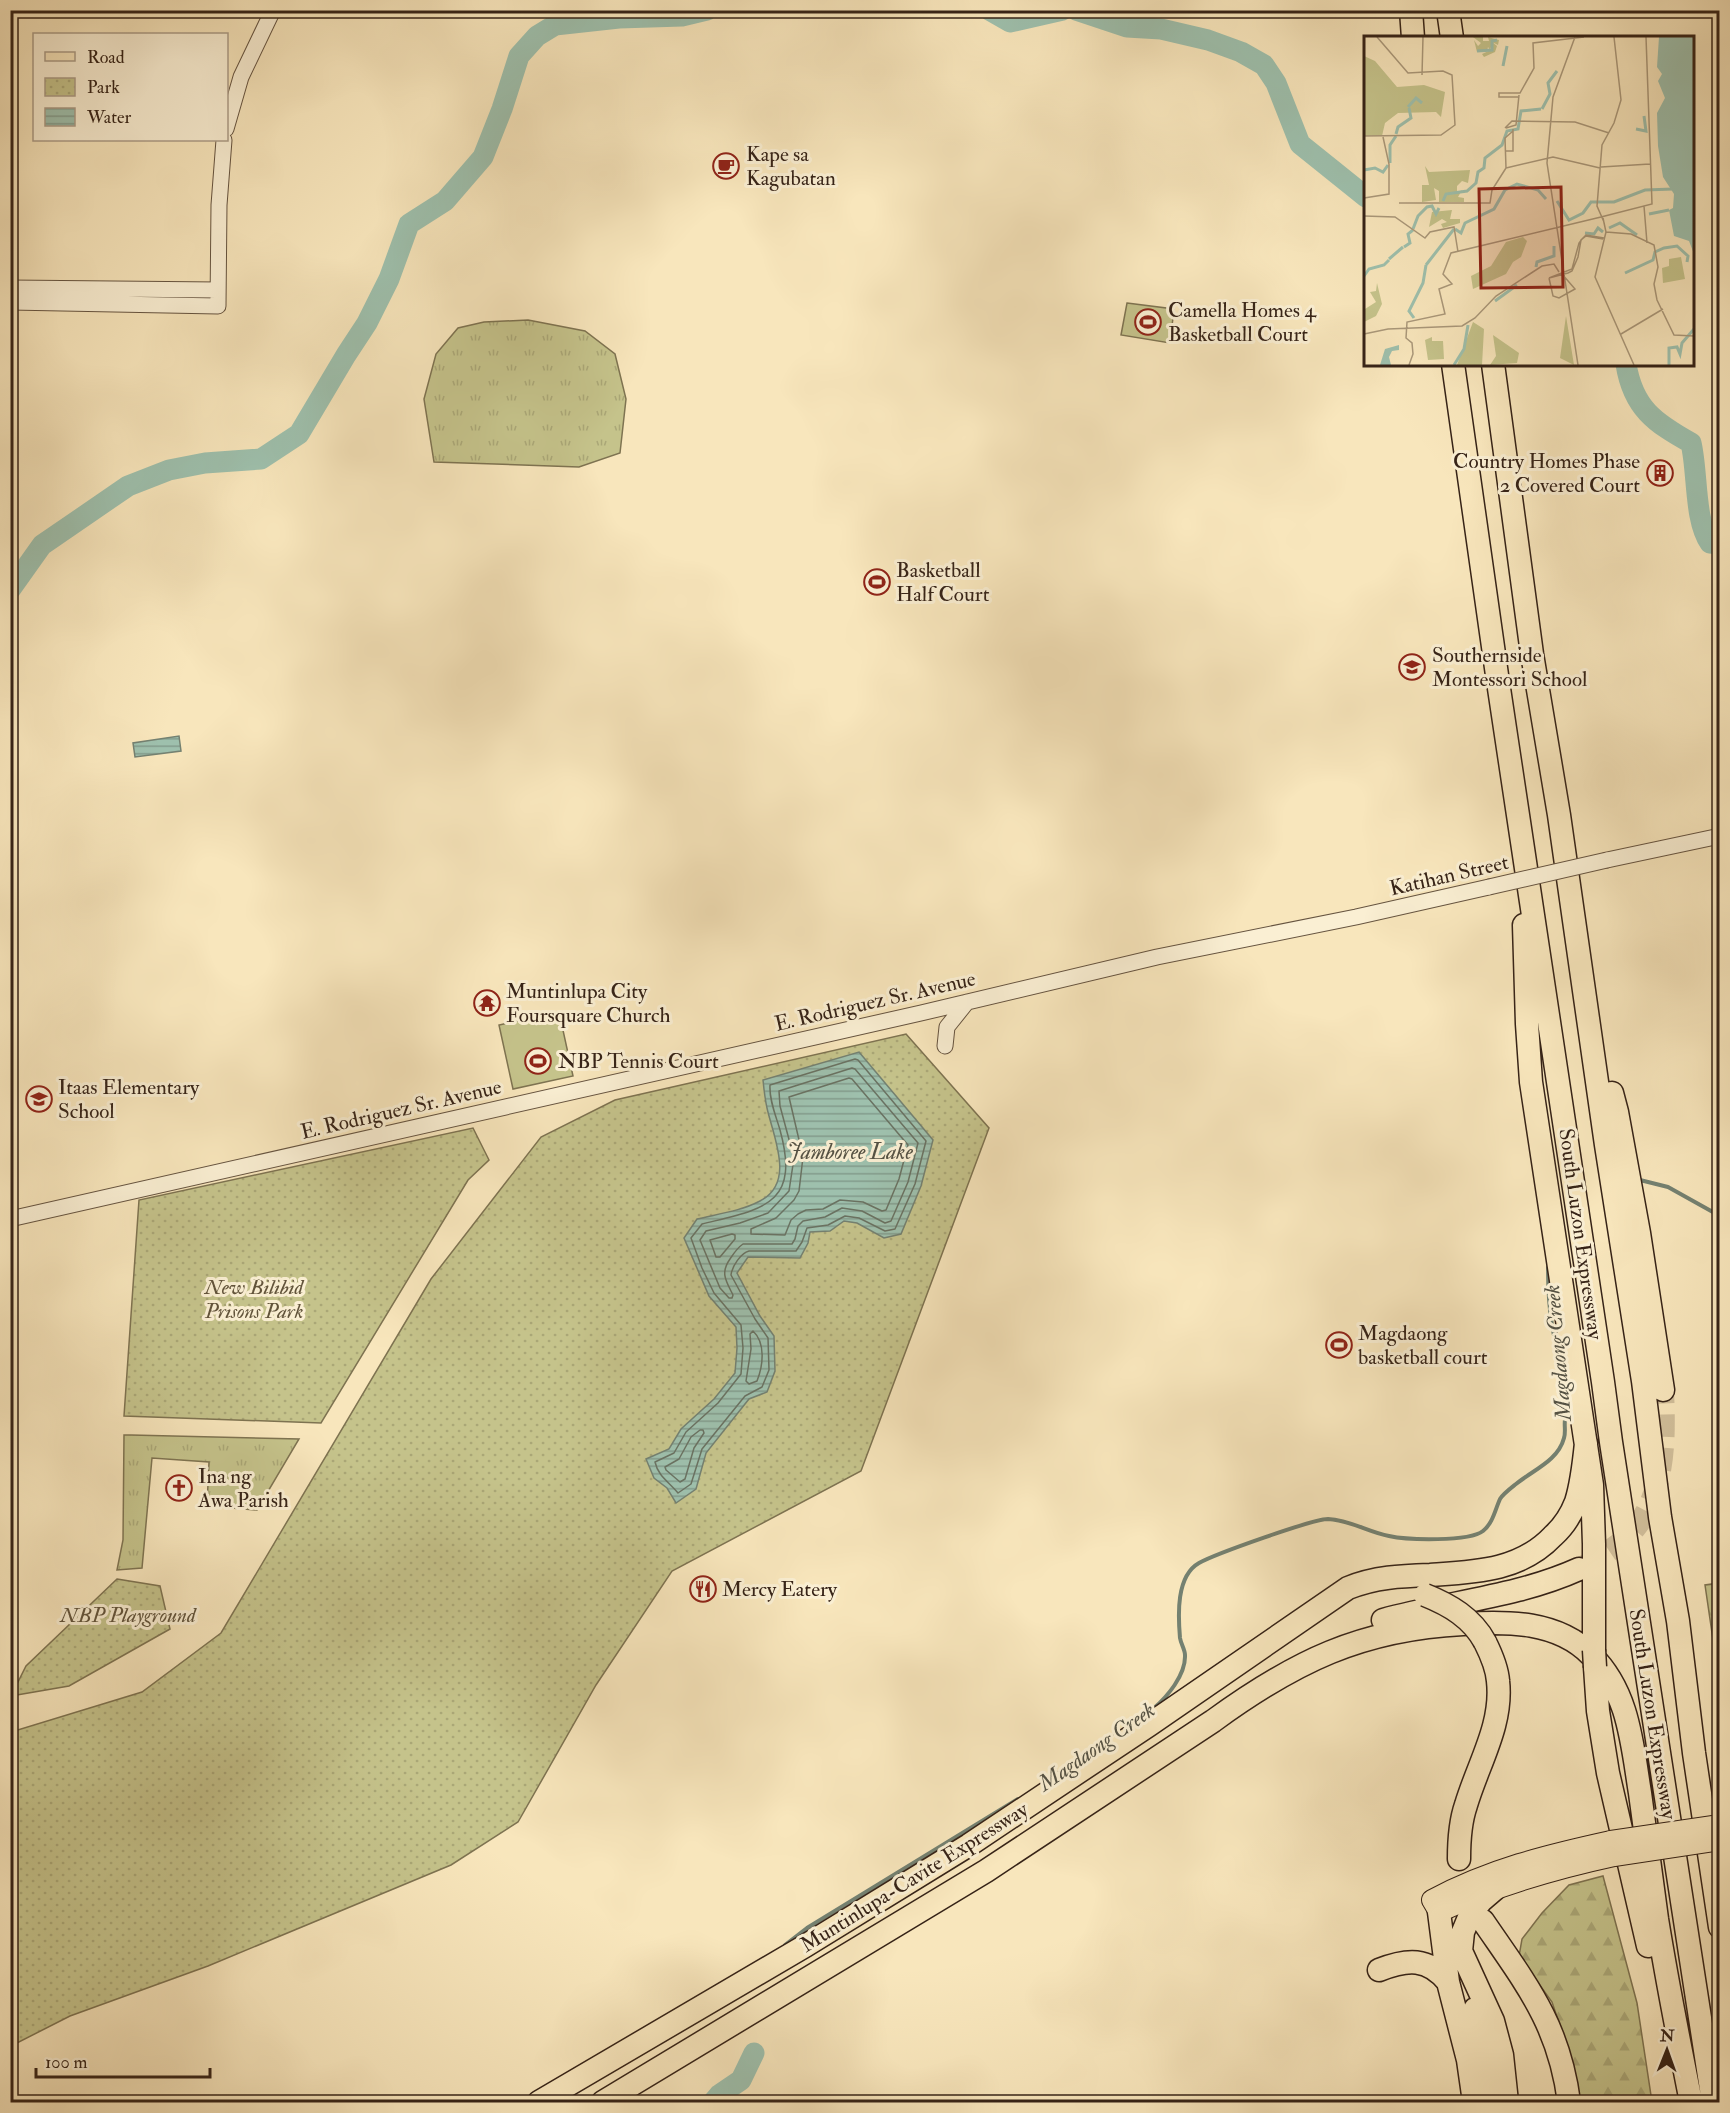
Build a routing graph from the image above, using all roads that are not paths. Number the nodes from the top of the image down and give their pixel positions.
1 (273, 10) edge
2 (1449, 10) edge
3 (1452, 36) edge
4 (228, 122) edge
5 (224, 141) edge
6 (10, 288) edge
7 (218, 290) junction
8 (10, 302) edge
9 (1453, 366) edge
10 (1493, 366) edge
11 (1519, 819) junction
12 (1719, 836) edge
13 (1186, 951) joint
14 (1585, 999) junction
15 (967, 1002) junction
16 (945, 1046) dead end
17 (10, 1219) edge
18 (1663, 1390) tunnel mouth
19 (1586, 1443) junction
20 (1579, 1569) tunnel mouth
21 (1339, 1594) junction
22 (1116, 1785) junction
23 (1701, 1806) junction
24 (1719, 1825) edge
25 (1719, 1839) edge
26 (1613, 1849) junction
27 (1459, 1860) dead end
28 (1496, 1889) junction
29 (1443, 1903) junction
30 (1483, 1921) dead end
31 (1719, 1928) edge
32 (1453, 1953) junction
33 (1379, 1970) dead end
34 (1668, 1984) junction
35 (1450, 1992) junction
36 (1677, 2102) edge
37 (539, 2103) edge
38 (603, 2103) edge
39 (1458, 2103) edge
40 (1474, 2103) edge
41 (1491, 2103) edge
42 (1507, 2103) edge
43 (1569, 2103) edge
44 (1691, 2103) edge
45 (1713, 2103) edge

1 - 4 street
2 - 3 highway
5 - 7 street
6 - 7 street
7 - 8 street
9 - 11 highway, South Luzon Expressway
10 - 14 highway, South Luzon Expressway
11 - 19 highway
11 - 45 highway, South Luzon Expressway
12 - 13 street, Katihan Street, bridge
13 - 15 street, E. Rodriguez Sr. Avenue
14 - 18 highway
14 - 23 highway, South Luzon Expressway
15 - 16 street
15 - 17 street, E. Rodriguez Sr. Avenue
19 - 21 highway, Muntinlupa-Cavite Expressway
19 - 36 highway
20 - 22 highway
21 - 27 highway, bridge
21 - 37 highway, Muntinlupa-Cavite Expressway
22 - 34 highway
22 - 38 highway, Muntinlupa-Cavite Expressway
23 - 25 highway
23 - 31 highway, South Luzon Expressway
24 - 26 main road, bridge
25 - 26 main road, bridge
26 - 28 main road
26 - 29 main road
28 - 29 main road
28 - 32 highway
29 - 32 highway
30 - 43 highway
32 - 35 highway
32 - 41 highway
32 - 42 highway
33 - 35 highway
34 - 36 highway
34 - 44 highway
35 - 39 highway
35 - 40 highway

